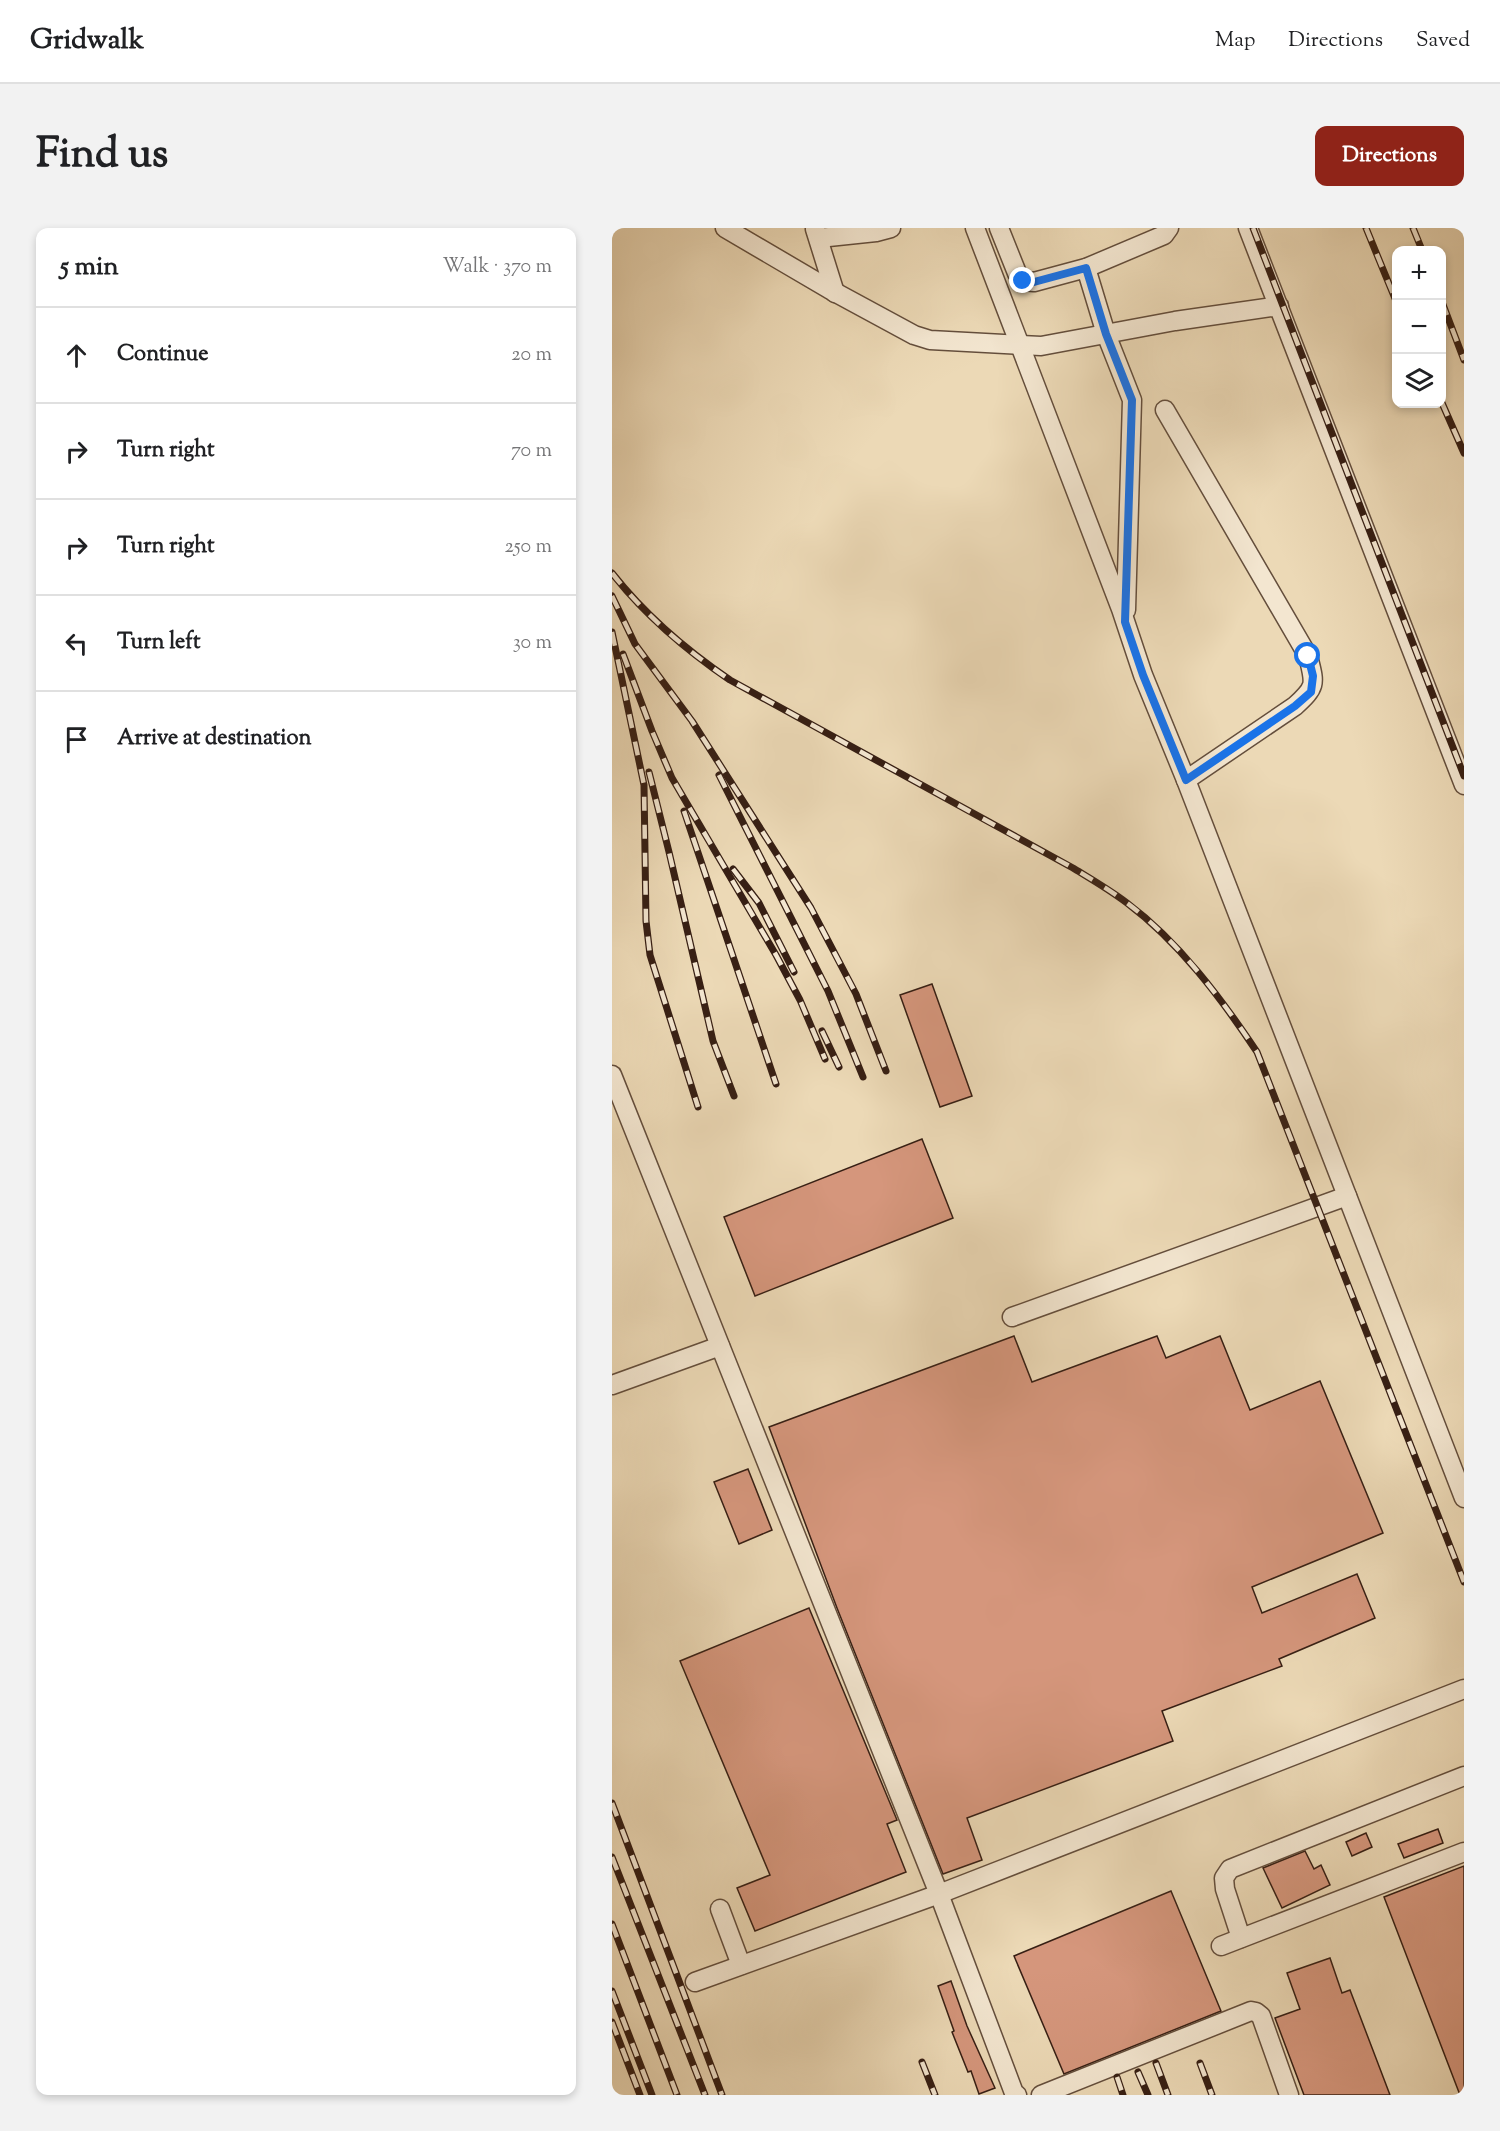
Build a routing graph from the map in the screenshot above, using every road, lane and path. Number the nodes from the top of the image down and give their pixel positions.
1 (725, 228) edge
2 (891, 228) edge
3 (975, 228) edge
4 (999, 228) edge
5 (1169, 228) edge
6 (1248, 228) edge
7 (817, 233) edge
8 (1086, 268) junction
9 (835, 293) junction
10 (1279, 306) junction
11 (1106, 334) junction
12 (1021, 345) junction
13 (1165, 410) dead end
14 (1125, 622) junction
15 (1186, 780) junction
16 (1464, 785) edge
17 (612, 1076) edge
18 (1347, 1197) junction
19 (1012, 1317) dead end
20 (720, 1346) junction
21 (612, 1385) edge
22 (1464, 1498) edge
23 (1464, 1689) edge
24 (1464, 1776) edge
25 (1464, 1852) edge
26 (939, 1894) junction
27 (720, 1909) dead end
28 (1241, 1938) junction
29 (1221, 1946) dead end
30 (741, 1965) junction
31 (695, 1982) dead end
32 (1017, 2095) edge
33 (1041, 2095) edge
34 (1289, 2095) edge

1 - 9 lane
2 - 7 lane
3 - 12 lane
4 - 8 lane
5 - 8 lane
6 - 10 lane
7 - 9 lane
8 - 11 lane
9 - 12 lane
10 - 11 lane
10 - 16 lane
11 - 12 lane
11 - 14 lane
12 - 14 lane
13 - 15 lane
14 - 15 lane
15 - 18 lane
17 - 20 lane
18 - 19 lane
18 - 22 lane
20 - 21 lane
20 - 26 lane
23 - 26 lane
24 - 28 lane
25 - 28 lane
26 - 30 lane
26 - 32 lane
27 - 30 lane
28 - 29 lane
30 - 31 lane
33 - 34 lane

